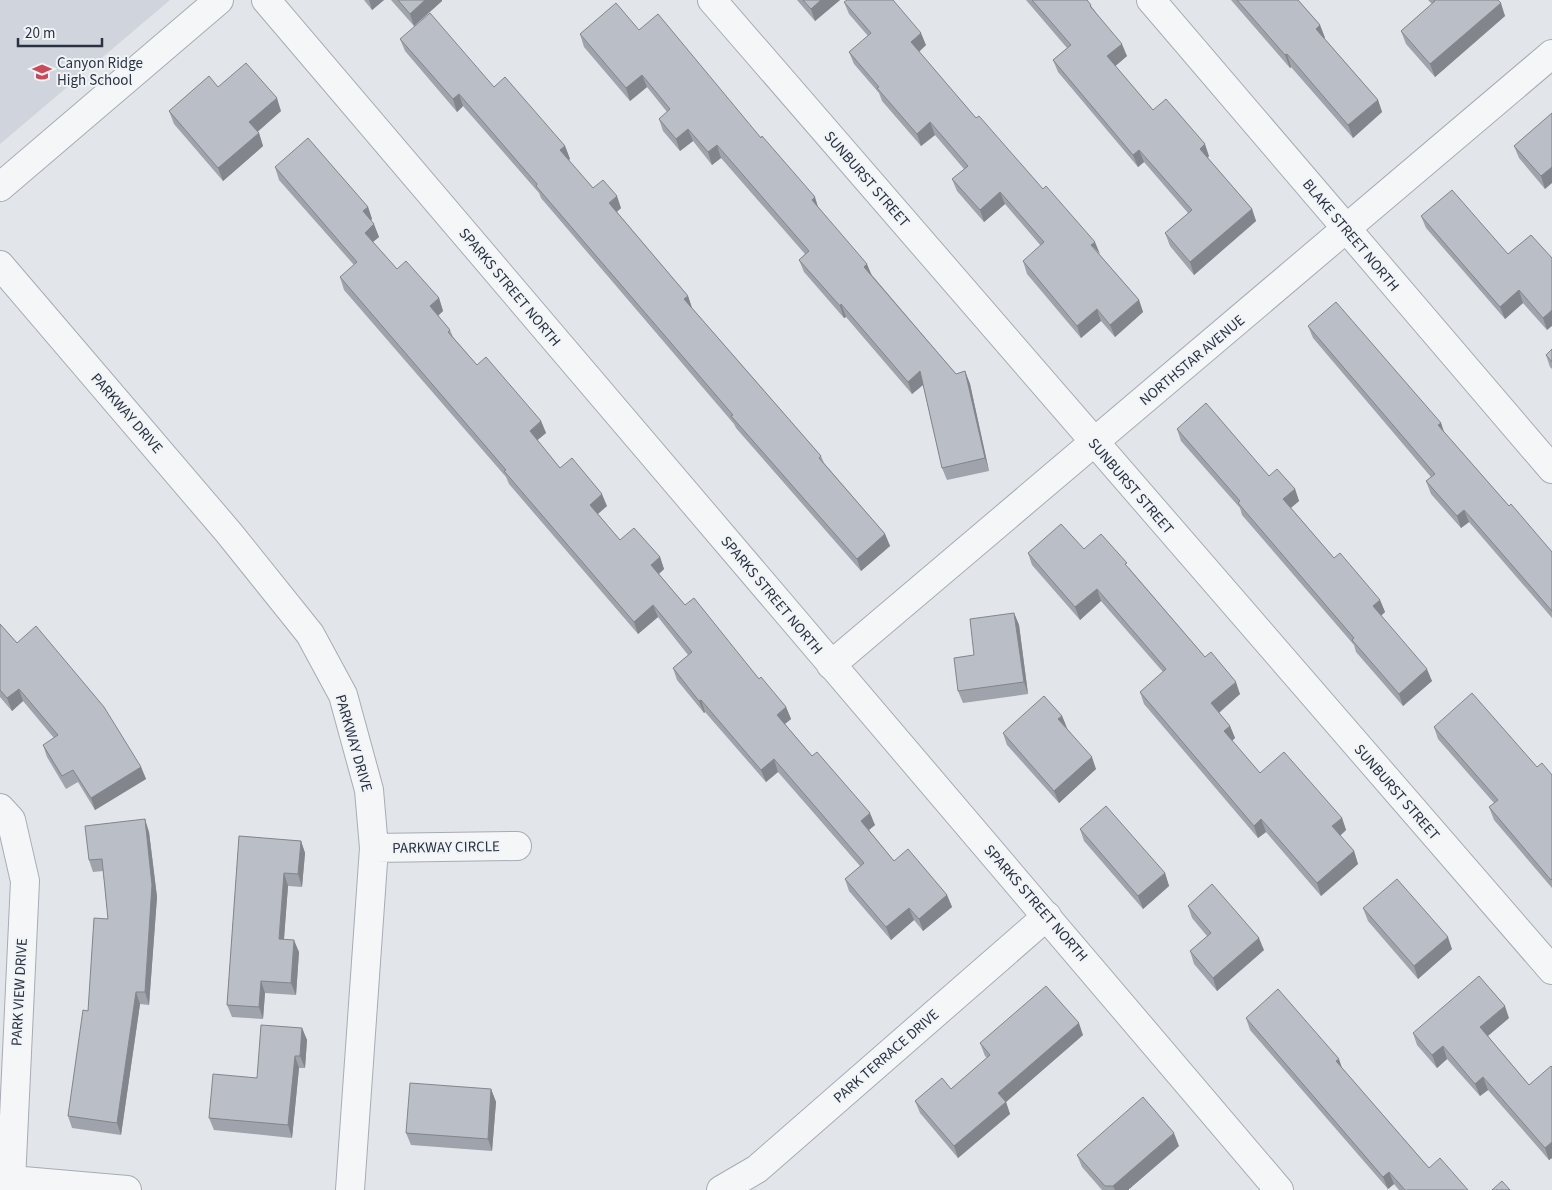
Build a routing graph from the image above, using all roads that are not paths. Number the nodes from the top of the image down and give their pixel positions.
1 (219, 0) edge
2 (266, 0) edge
3 (712, 0) edge
4 (1151, 0) edge
5 (1552, 54) edge
6 (0, 187) edge
7 (1346, 228) junction
8 (0, 265) edge
9 (1094, 442) junction
10 (1552, 469) edge
11 (831, 665) junction
12 (0, 808) edge
13 (517, 846) dead end
14 (374, 848) junction
15 (1047, 916) junction
16 (1552, 970) edge
17 (5, 1180) edge
18 (127, 1190) edge
19 (350, 1190) edge
20 (721, 1190) edge
21 (1280, 1190) edge

1 - 6 street
2 - 11 street, SPARKS STREET NORTH
3 - 9 street, SUNBURST STREET
4 - 7 street, BLAKE STREET NORTH
5 - 7 street, NORTHSTAR AVENUE
7 - 9 street, NORTHSTAR AVENUE
7 - 10 street, BLAKE STREET NORTH
8 - 14 street, PARKWAY DRIVE
9 - 11 street, NORTHSTAR AVENUE
9 - 16 street, SUNBURST STREET
11 - 15 street, SPARKS STREET NORTH
12 - 17 street, PARK VIEW DRIVE
13 - 14 street, PARKWAY CIRCLE
14 - 19 street, PARKWAY DRIVE
15 - 20 street, PARK TERRACE DRIVE
15 - 21 street, SPARKS STREET NORTH
17 - 18 street

